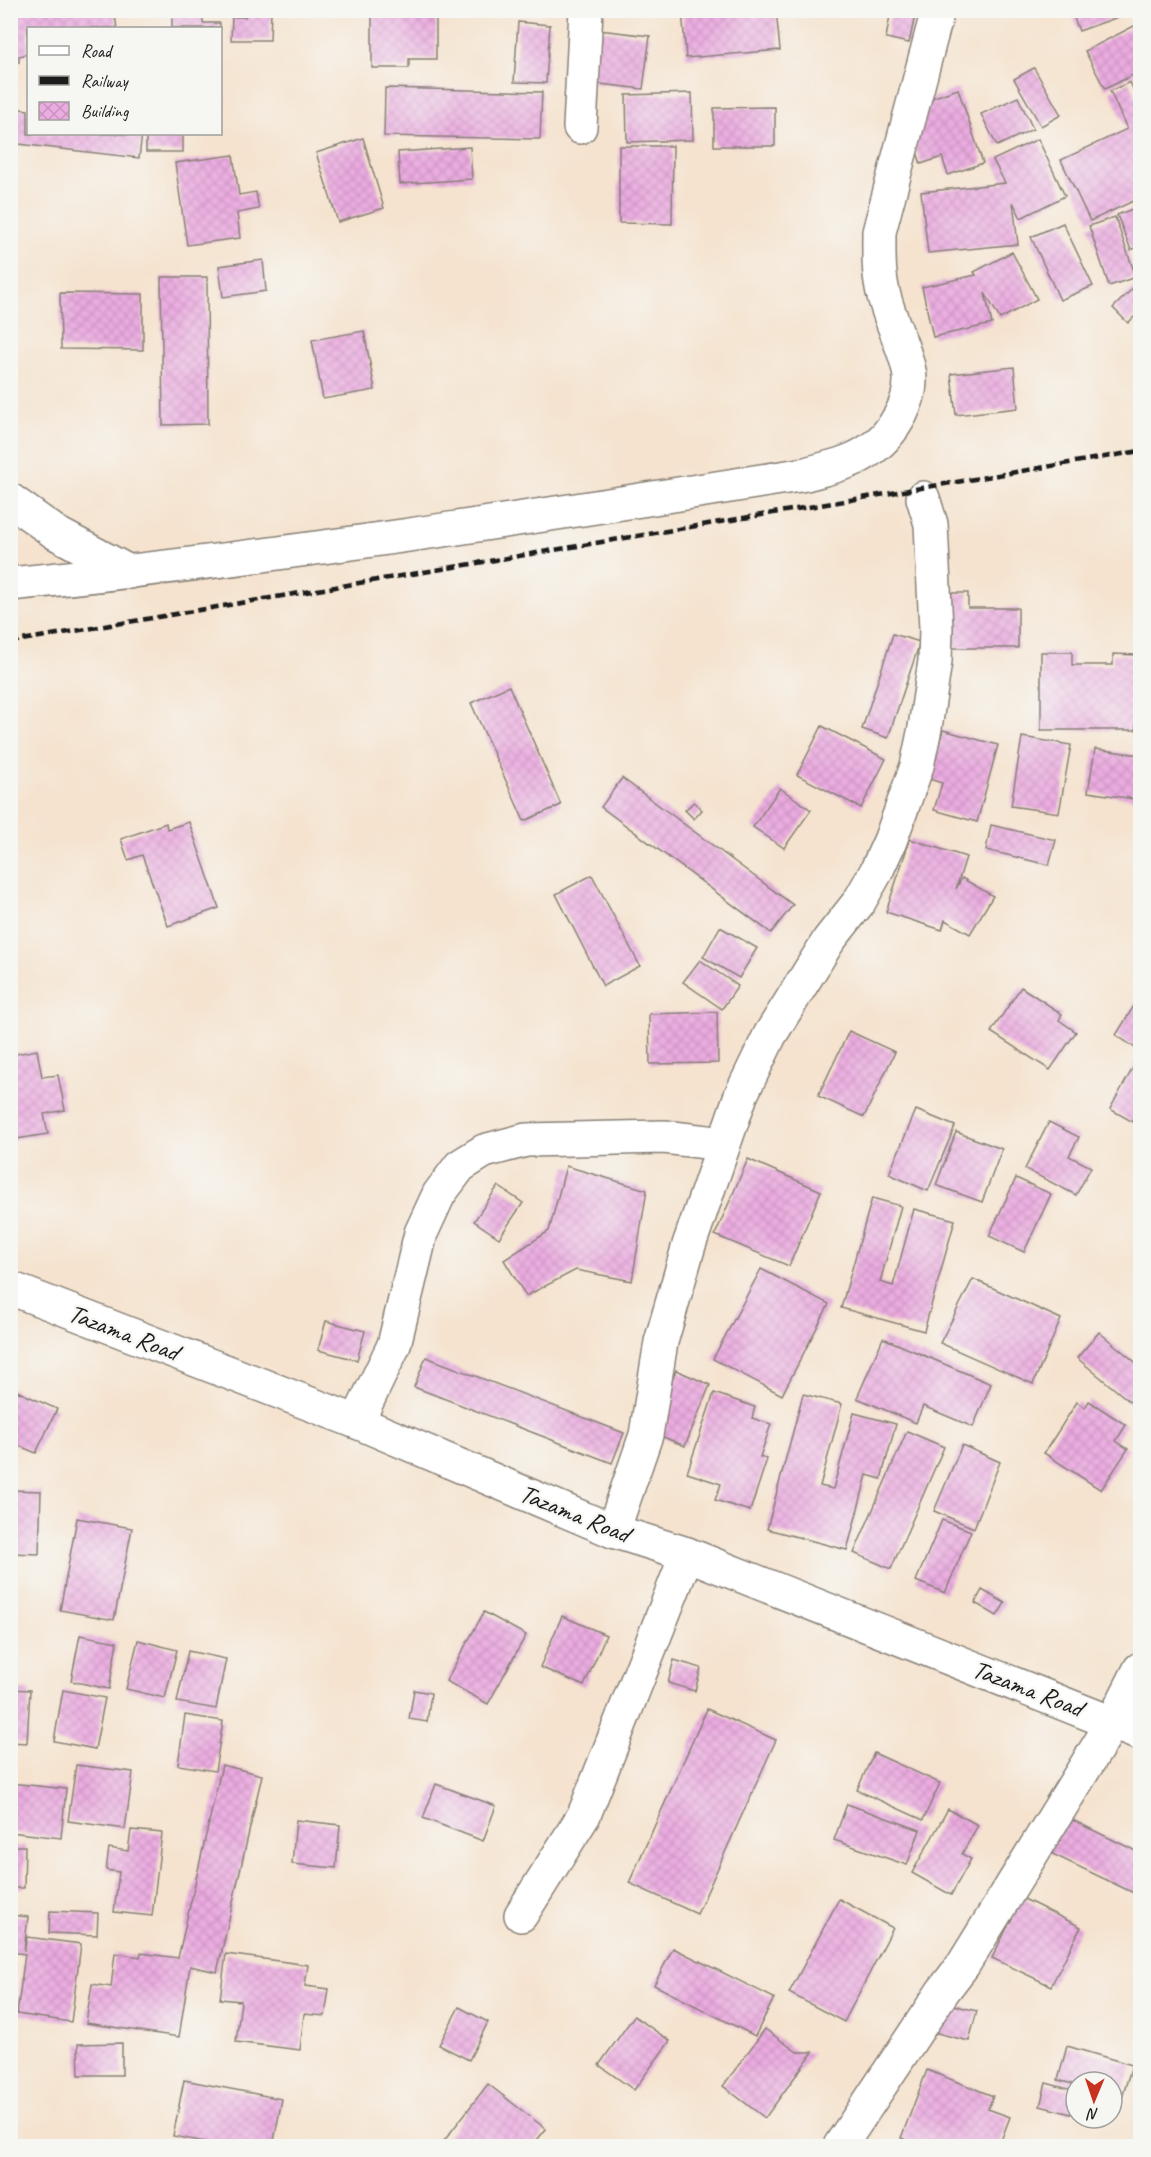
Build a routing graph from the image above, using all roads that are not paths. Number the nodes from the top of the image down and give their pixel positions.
1 (586, 10) edge
2 (938, 10) edge
3 (580, 127) dead end
4 (923, 498) dead end
5 (10, 500) edge
6 (129, 572) junction
7 (10, 584) edge
8 (724, 1144) junction
9 (10, 1288) edge
10 (357, 1422) junction
11 (613, 1531) junction
12 (687, 1554) junction
13 (1140, 1669) edge
14 (1127, 1728) edge
15 (521, 1915) dead end
16 (840, 2146) edge

1 - 3 street
2 - 6 street
4 - 8 street
5 - 6 street
6 - 7 street
8 - 10 street
8 - 11 street
9 - 10 street, Tazama Road
10 - 11 street, Tazama Road
11 - 12 street, Tazama Road
12 - 14 street, Tazama Road
12 - 15 street
13 - 14 street
14 - 16 street

